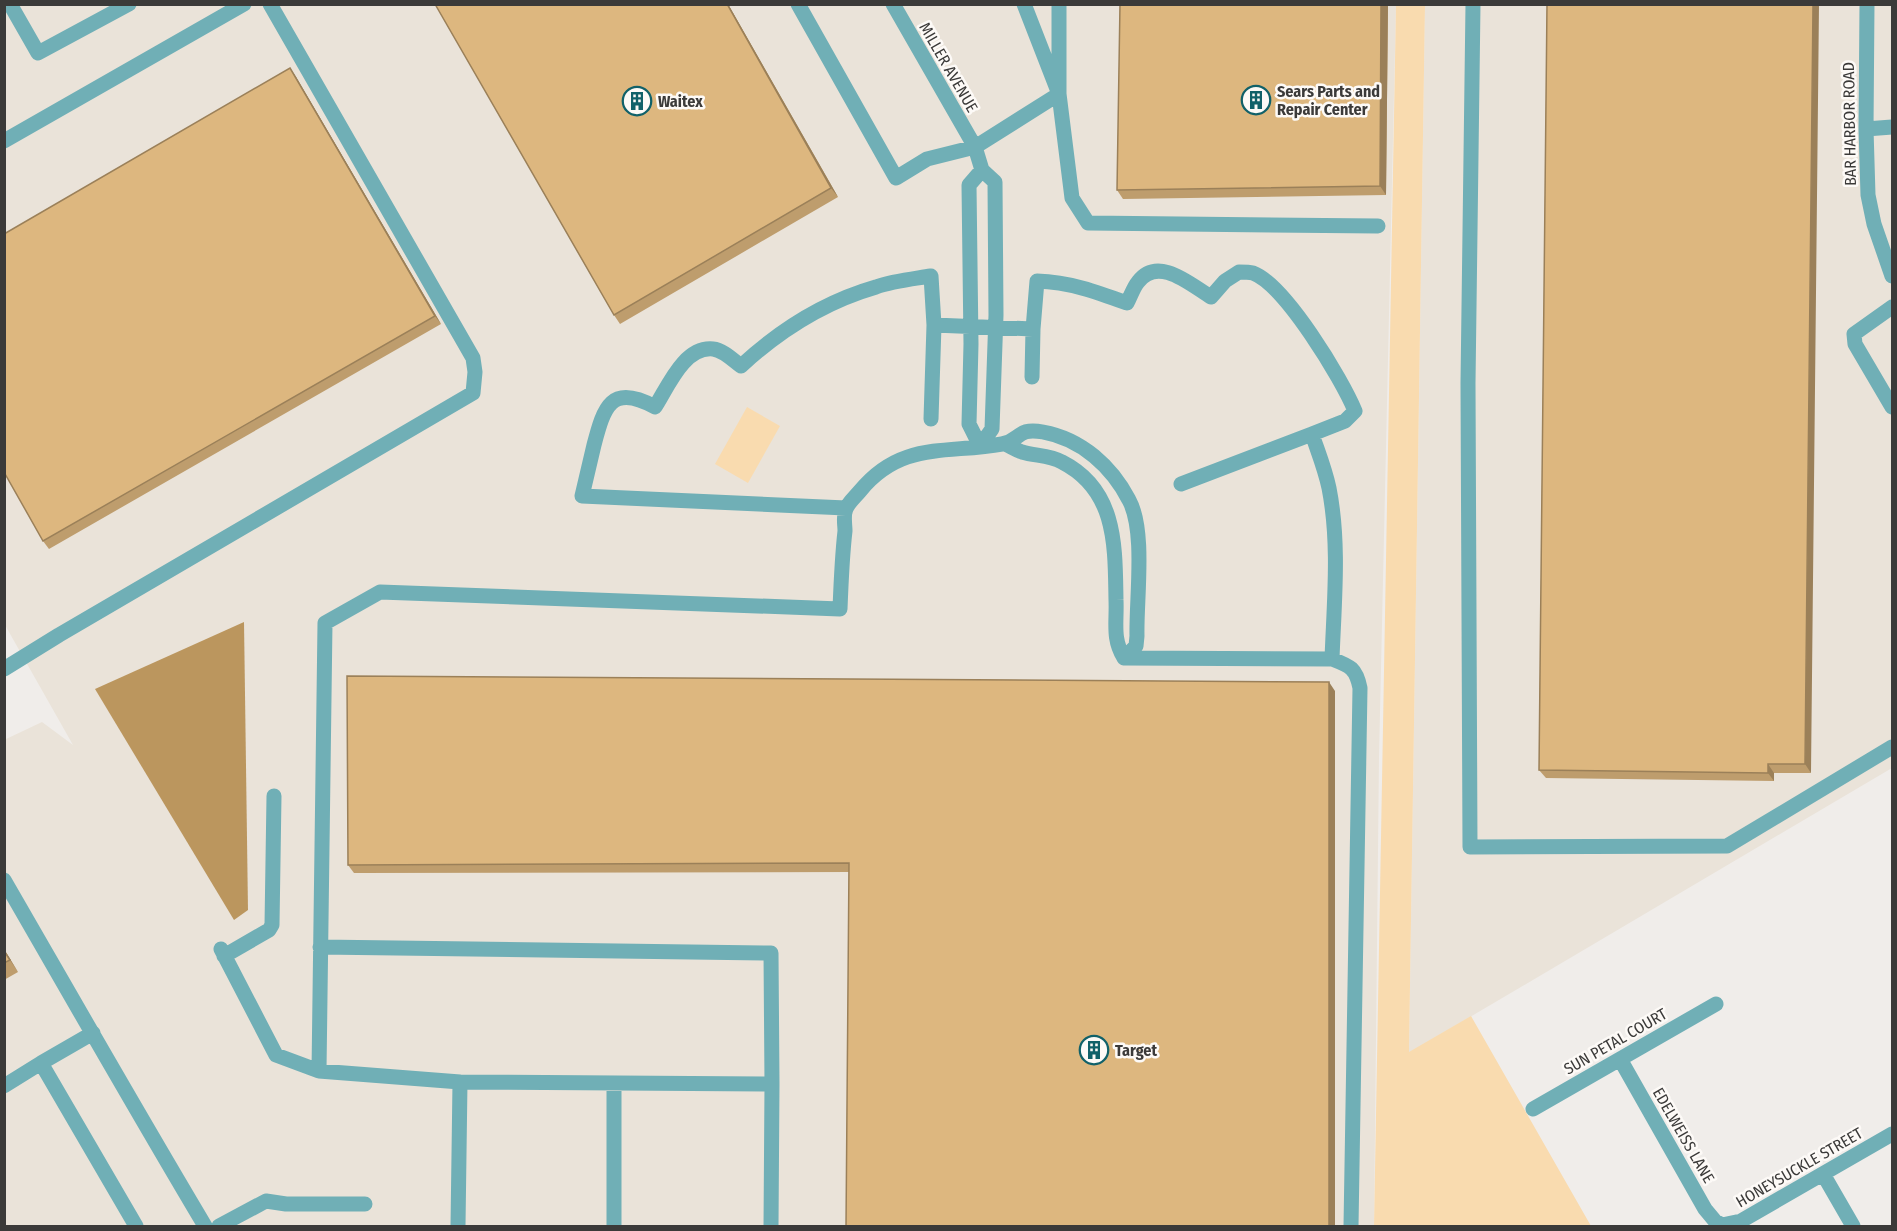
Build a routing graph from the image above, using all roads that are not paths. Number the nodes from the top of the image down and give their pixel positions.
1 (10, 4) edge
2 (129, 4) edge
3 (244, 4) edge
4 (270, 4) edge
5 (798, 4) edge
6 (892, 4) edge
7 (1024, 4) edge
8 (1059, 4) edge
9 (1473, 4) edge
10 (1868, 4) edge
11 (1059, 94) junction
12 (1893, 127) edge
13 (1866, 129) junction
14 (4, 141) edge
15 (975, 147) junction
16 (982, 170) junction
17 (1378, 226) dead end
18 (1893, 276) edge
19 (1893, 307) edge
20 (933, 325) junction
21 (995, 327) junction
22 (970, 328) junction
23 (1033, 329) junction
24 (1032, 377) dead end
25 (1893, 407) edge
26 (931, 419) dead end
27 (1312, 434) junction
28 (1005, 444) junction
29 (980, 446) junction
30 (1181, 484) dead end
31 (846, 508) junction
32 (1124, 658) junction
33 (1332, 659) junction
34 (4, 669) edge
35 (1893, 747) edge
36 (274, 796) dead end
37 (4, 880) edge
38 (320, 947) junction
39 (1716, 1004) dead end
40 (93, 1033) junction
41 (1620, 1059) junction
42 (41, 1063) junction
43 (319, 1071) junction
44 (460, 1082) junction
45 (614, 1083) junction
46 (772, 1084) junction
47 (4, 1086) edge
48 (1533, 1109) dead end
49 (1893, 1134) edge
50 (1823, 1174) junction
51 (365, 1204) dead end
52 (1722, 1225) joint
53 (136, 1227) edge
54 (205, 1227) edge
55 (219, 1227) edge
56 (458, 1227) edge
57 (614, 1227) edge
58 (771, 1227) edge
59 (1351, 1227) edge
60 (1853, 1227) edge

1 - 2 street
3 - 14 street
4 - 34 street
5 - 15 street
6 - 15 street, MILLER AVENUE
7 - 11 street
8 - 11 street
9 - 35 street
10 - 13 street, BAR HARBOR ROAD
11 - 15 street
11 - 17 street
12 - 13 street
13 - 18 street, BAR HARBOR ROAD
15 - 16 street, MILLER AVENUE
16 - 21 street, MILLER AVENUE
16 - 22 street
19 - 25 street
20 - 22 street
20 - 26 street
20 - 31 street
21 - 22 street
21 - 23 street
21 - 29 street, MILLER AVENUE
22 - 29 street
23 - 24 street
23 - 27 street
27 - 30 street
27 - 33 street
28 - 29 street
28 - 32 street
28 - 32 street
29 - 31 street
31 - 38 street
32 - 33 street
33 - 59 street
36 - 43 street
37 - 40 street
38 - 43 street
38 - 46 street
39 - 41 street, SUN PETAL COURT
40 - 42 street
40 - 54 street
41 - 48 street, SUN PETAL COURT
41 - 52 street, EDELWEISS LANE
42 - 47 street
42 - 53 street
43 - 44 street
44 - 45 street
44 - 56 street
45 - 46 street
45 - 57 street
46 - 58 street
49 - 50 street, HONEYSUCKLE STREET
50 - 52 street, HONEYSUCKLE STREET
50 - 60 street
51 - 55 street

